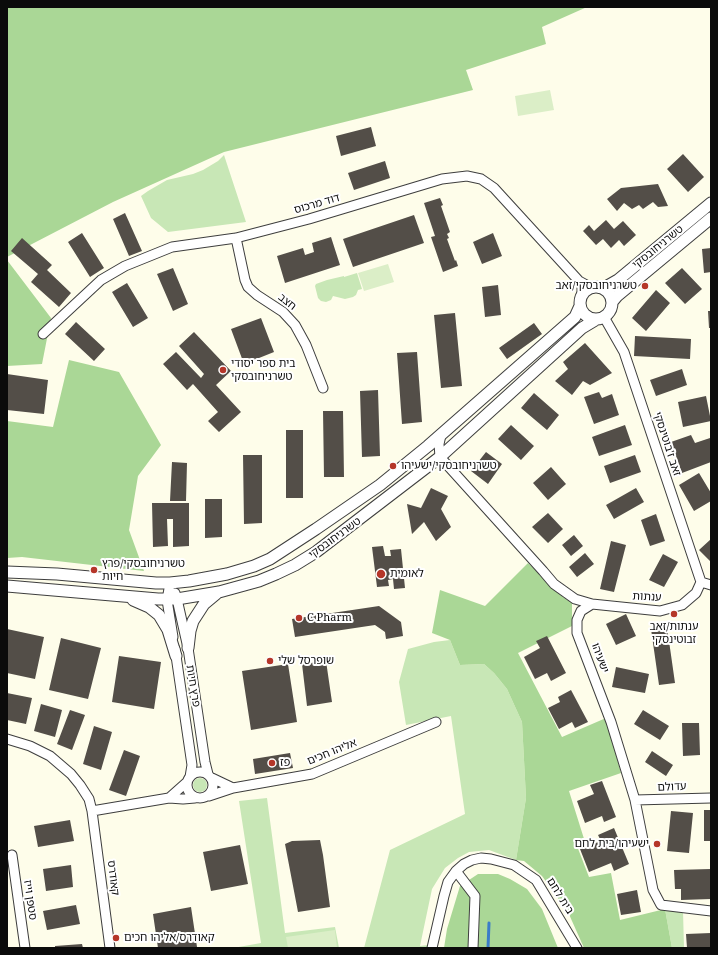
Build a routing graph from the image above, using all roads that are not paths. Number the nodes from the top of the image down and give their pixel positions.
1 (711, 203) edge
2 (711, 218) edge
3 (236, 238) junction
4 (604, 288) junction
5 (584, 296) junction
6 (612, 302) junction
7 (601, 318) junction
8 (43, 334) dead end
9 (324, 388) dead end
10 (441, 435) junction
11 (440, 457) junction
12 (7, 572) edge
13 (701, 582) junction
14 (170, 583) junction
15 (711, 585) edge
16 (7, 586) edge
17 (219, 592) junction
18 (121, 596) junction
19 (172, 599) junction
20 (592, 604) junction
21 (188, 648) junction
22 (176, 656) junction
23 (436, 722) dead end
24 (200, 727) junction
25 (188, 736) junction
26 (7, 739) edge
27 (210, 776) junction
28 (189, 779) junction
29 (233, 788) junction
30 (209, 796) junction
31 (169, 798) junction
32 (195, 798) junction
33 (711, 798) edge
34 (635, 800) junction
35 (92, 811) junction
36 (12, 855) dead end
37 (456, 871) junction
38 (711, 911) edge
39 (25, 948) edge
40 (110, 948) edge
41 (432, 948) edge
42 (473, 948) edge
43 (577, 948) edge

1 - 4 street, טשרניחובסקי
2 - 6 street, טשרניחובסקי
3 - 5 street, דוד מרכוס
3 - 8 street, דוד מרכוס
3 - 9 street, חצב
4 - 5 street
4 - 6 street
5 - 7 street
5 - 10 street, טשרניחובסקי
6 - 7 street
7 - 11 street, טשרניחובסקי
7 - 13 street, זאב ז'בוטינסקי
10 - 11 street
10 - 14 street, טשרניחובסקי
11 - 17 street, טשרניחובסקי
11 - 20 street
12 - 14 street, טשרניחובסקי
13 - 15 street
13 - 20 street, ענתות
14 - 19 street
16 - 18 street, טשרניחובסקי
17 - 19 street, טשרניחובסקי
17 - 21 street
18 - 19 street, טשרניחובסקי
18 - 22 street
19 - 21 street, פרץ חיות
19 - 22 street, פרץ חיות
20 - 34 street, ישעיהו
21 - 24 street, פרץ חיות
22 - 25 street, פרץ חיות
23 - 29 street, אליהו חכים
24 - 25 street
24 - 27 street, פרץ חיות
25 - 28 street, פרץ חיות
26 - 35 street, קאודרס
27 - 28 street
27 - 29 street
27 - 30 street
28 - 31 street
28 - 32 street
29 - 30 street, אליהו חכים
30 - 32 street
31 - 32 street
31 - 35 street
33 - 34 street, עדולם
34 - 38 street, ישעיהו
35 - 40 street, קאודרס
36 - 39 street, סטפן וייז
37 - 41 street, בית לחם
37 - 42 street
37 - 43 street, בית לחם

